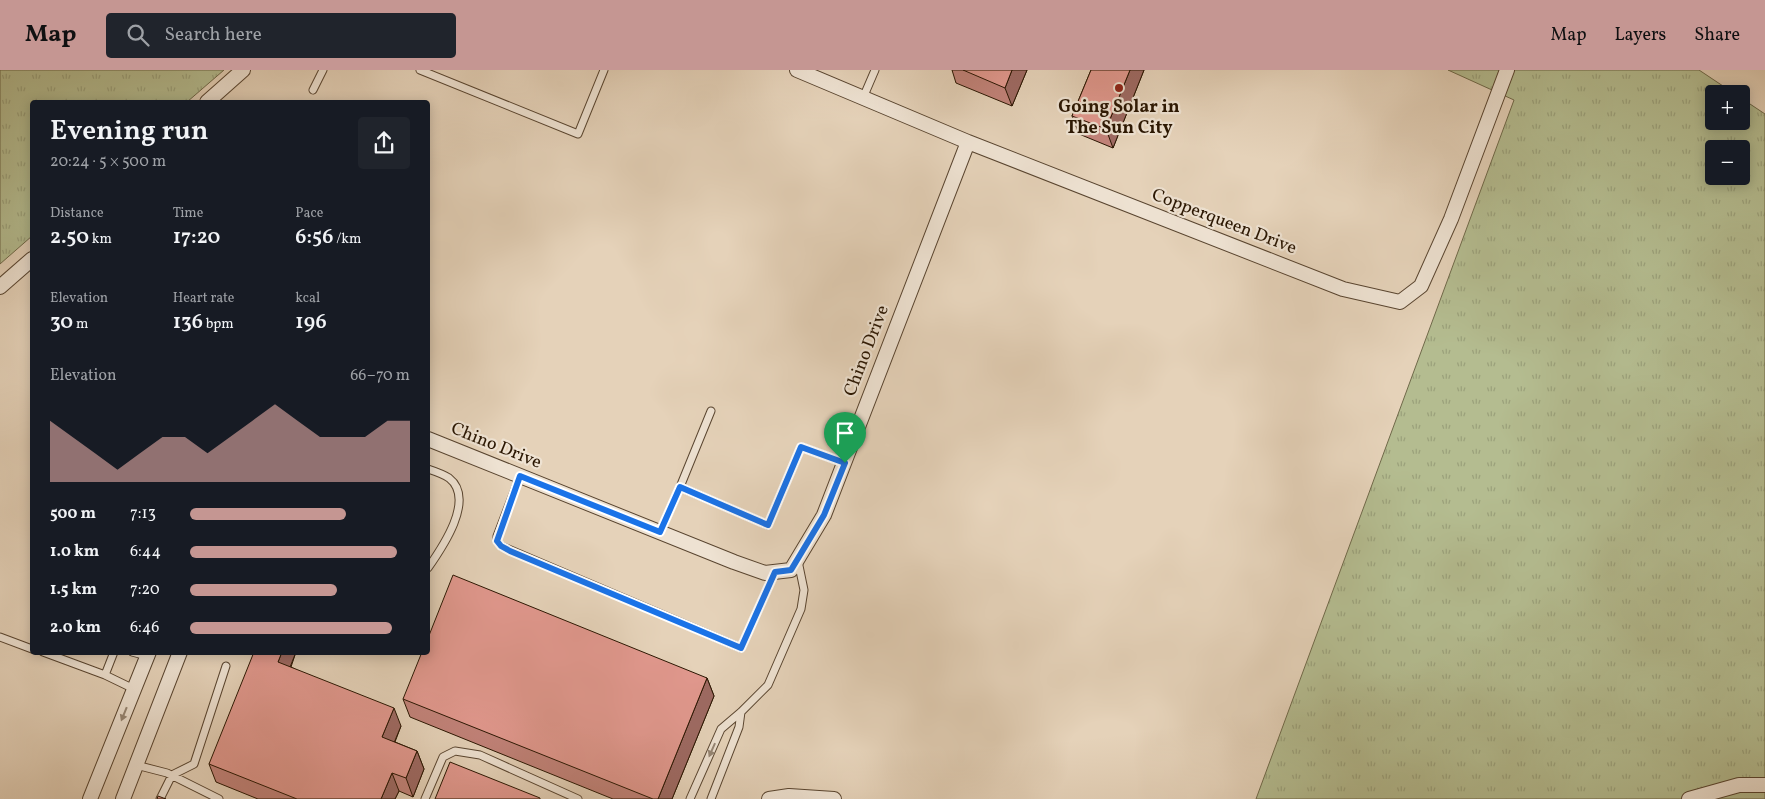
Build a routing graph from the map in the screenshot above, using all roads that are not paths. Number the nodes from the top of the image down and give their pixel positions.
1 (243, 70) edge
2 (323, 70) edge
3 (420, 70) edge
4 (604, 70) edge
5 (797, 70) edge
6 (875, 70) edge
7 (1508, 70) edge
8 (313, 90) dead end
9 (863, 98) junction
10 (210, 100) edge
11 (968, 142) junction
12 (30, 262) edge
13 (0, 287) edge
14 (711, 411) dead end
15 (430, 440) edge
16 (845, 463) junction
17 (430, 470) edge
18 (520, 476) junction
19 (680, 487) junction
20 (660, 532) junction
21 (798, 559) junction
22 (430, 565) edge
23 (775, 572) junction
24 (0, 637) edge
25 (30, 648) edge
26 (51, 655) edge
27 (113, 655) edge
28 (148, 655) edge
29 (179, 655) edge
30 (226, 666) dead end
31 (105, 675) junction
32 (134, 689) junction
33 (741, 712) junction
34 (136, 765) junction
35 (172, 775) junction
36 (1765, 785) edge
37 (568, 797) edge
38 (90, 799) edge
39 (123, 799) edge
40 (160, 799) edge
41 (220, 799) edge
42 (425, 799) edge
43 (578, 799) edge
44 (690, 799) edge
45 (711, 799) edge
46 (769, 799) edge
47 (834, 799) edge
48 (1689, 799) edge

1 - 10 street
2 - 8 lane
3 - 4 lane
5 - 9 street, Copperqueen Drive
6 - 9 lane
7 - 11 street, Copperqueen Drive
9 - 11 street, Copperqueen Drive
11 - 16 street, Chino Drive
12 - 13 street
14 - 19 lane
15 - 18 street, Chino Drive
16 - 19 lane
16 - 21 street, Chino Drive
17 - 22 lane
18 - 20 street, Chino Drive
18 - 23 lane
19 - 20 lane
20 - 23 street, Chino Drive
21 - 23 street, Chino Drive
21 - 33 lane
24 - 25 lane
26 - 31 lane
27 - 31 lane
28 - 32 street
29 - 34 street
30 - 35 lane
31 - 32 lane
32 -> 38 street
33 -> 44 lane
33 - 45 lane
34 - 35 lane
34 - 39 street
35 - 40 lane
35 - 41 lane
36 - 48 street
37 - 42 lane
37 - 43 lane
46 - 47 street

